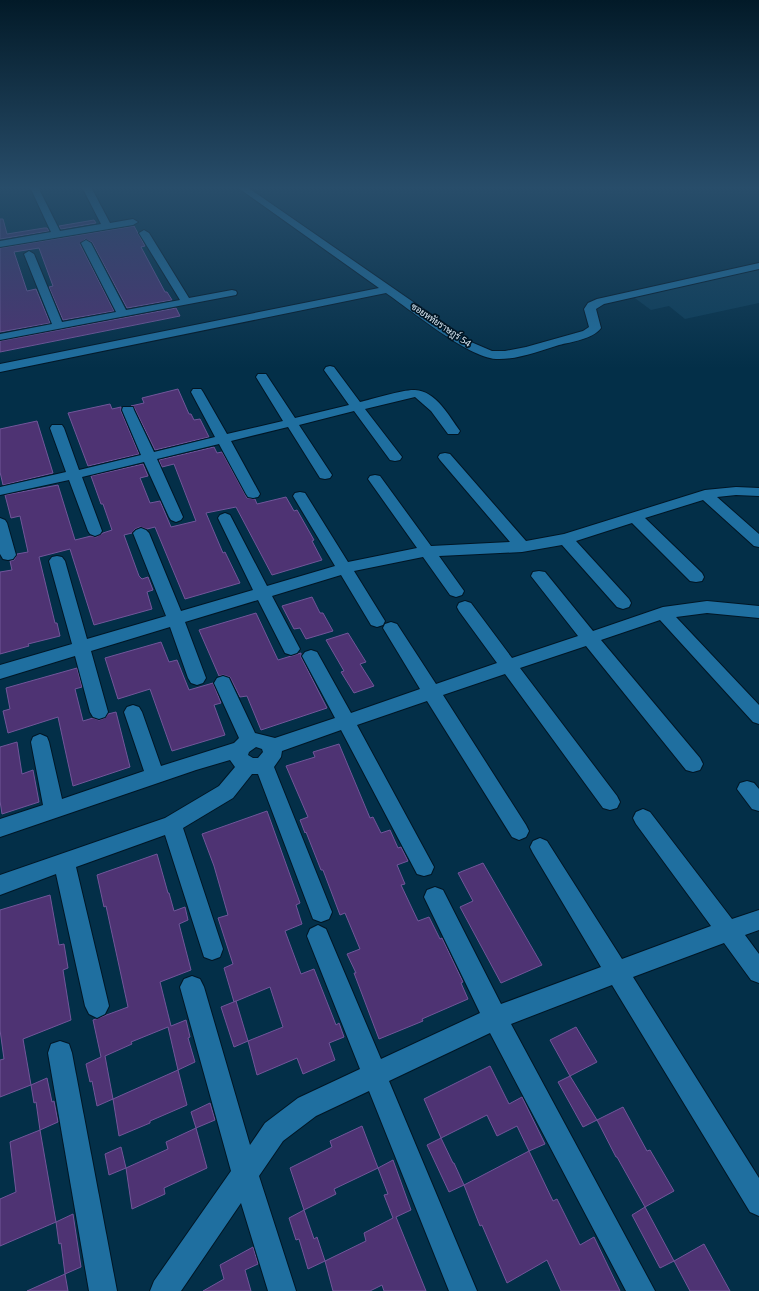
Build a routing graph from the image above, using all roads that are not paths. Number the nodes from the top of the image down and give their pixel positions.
1 (88, 247) edge
2 (153, 247) edge
3 (328, 247) edge
4 (29, 254) dead end
5 (759, 266) edge
6 (388, 289) junction
7 (232, 293) dead end
8 (186, 301) junction
9 (122, 313) junction
10 (58, 325) junction
11 (0, 337) edge
12 (0, 368) edge
13 (330, 370) dead end
14 (262, 377) dead end
15 (197, 392) dead end
16 (356, 406) junction
17 (128, 410) dead end
18 (291, 422) junction
19 (57, 428) dead end
20 (453, 431) dead end
21 (222, 439) junction
22 (149, 456) junction
23 (395, 457) dead end
24 (445, 457) dead end
25 (74, 475) junction
26 (326, 476) dead end
27 (376, 479) dead end
28 (0, 491) edge
29 (759, 492) edge
30 (253, 494) dead end
31 (706, 494) junction
32 (300, 496) dead end
33 (634, 516) junction
34 (176, 517) dead end
35 (225, 518) dead end
36 (0, 523) edge
37 (95, 531) dead end
38 (141, 534) dead end
39 (566, 539) junction
40 (759, 542) edge
41 (522, 547) junction
42 (428, 551) junction
43 (8, 554) dead end
44 (57, 561) dead end
45 (345, 568) junction
46 (539, 576) dead end
47 (696, 577) dead end
48 (456, 591) dead end
49 (263, 593) junction
50 (623, 603) dead end
51 (465, 607) dead end
52 (753, 611) edge
53 (663, 612) junction
54 (176, 619) junction
55 (759, 622) edge
56 (589, 638) junction
57 (82, 648) junction
58 (291, 649) dead end
59 (311, 656) dead end
60 (509, 665) junction
61 (0, 672) edge
62 (197, 678) dead end
63 (223, 683) dead end
64 (431, 691) junction
65 (98, 712) dead end
66 (133, 712) dead end
67 (759, 717) edge
68 (346, 721) junction
69 (40, 742) dead end
70 (255, 753) junction
71 (693, 764) dead end
72 (155, 776) junction
73 (610, 802) dead end
74 (54, 810) junction
75 (643, 818) dead end
76 (172, 824) junction
77 (0, 828) edge
78 (519, 831) dead end
79 (540, 847) dead end
80 (64, 862) junction
81 (424, 867) dead end
82 (0, 885) edge
83 (435, 897) dead end
84 (759, 920) edge
85 (728, 930) junction
86 (212, 949) dead end
87 (616, 972) junction
88 (759, 972) edge
89 (192, 987) dead end
90 (97, 1006) dead end
91 (495, 1018) junction
92 (60, 1053) dead end
93 (374, 1075) junction
94 (245, 1174) junction
95 (759, 1203) edge
96 (103, 1291) edge
97 (164, 1291) edge
98 (282, 1291) edge
99 (463, 1291) edge
100 (641, 1291) edge

1 - 9 street
2 - 8 street
3 - 6 street, ซอยหทัยราษฎร์ 54
4 - 10 street
5 - 6 street, ซอยหทัยราษฎร์ 54
6 - 12 street
7 - 8 street
8 - 9 street
9 - 10 street
10 - 11 street
13 - 16 street
14 - 18 street
15 - 21 street
16 - 18 street
16 - 20 street
16 - 23 street
17 - 22 street
18 - 21 street
18 - 26 street
19 - 25 street
21 - 22 street
21 - 30 street
22 - 25 street
22 - 34 street
24 - 41 street
25 - 28 street
25 - 37 street
27 - 42 street
29 - 31 street
31 - 33 street
31 - 40 street
32 - 45 street
33 - 39 street
33 - 47 street
35 - 49 street
36 - 43 street
38 - 54 street
39 - 41 street
39 - 50 street
41 - 42 street
42 - 45 street
42 - 48 street
44 - 57 street
45 - 49 street
45 - 64 street
46 - 56 street
49 - 54 street
49 - 58 street
51 - 60 street
52 - 53 street
52 - 55 street
53 - 56 street
53 - 67 street
54 - 57 street
54 - 62 street
56 - 60 street
56 - 71 street
57 - 61 street
57 - 65 street
59 - 68 street
60 - 64 street
60 - 73 street
63 - 70 street
64 - 68 street
64 - 78 street
66 - 72 street
68 - 70 street
68 - 81 street
69 - 74 street
70 - 72 street
70 - 76 street
70 - 93 street
72 - 74 street
74 - 77 street
75 - 85 street
76 - 80 street
76 - 86 street
79 - 87 street
80 - 82 street
80 - 90 street
83 - 91 street
84 - 85 street
85 - 87 street
85 - 88 street
87 - 91 street
87 - 95 street
89 - 94 street
91 - 93 street
91 - 100 street
92 - 96 street
93 - 94 street
93 - 99 street
94 - 97 street
94 - 98 street

